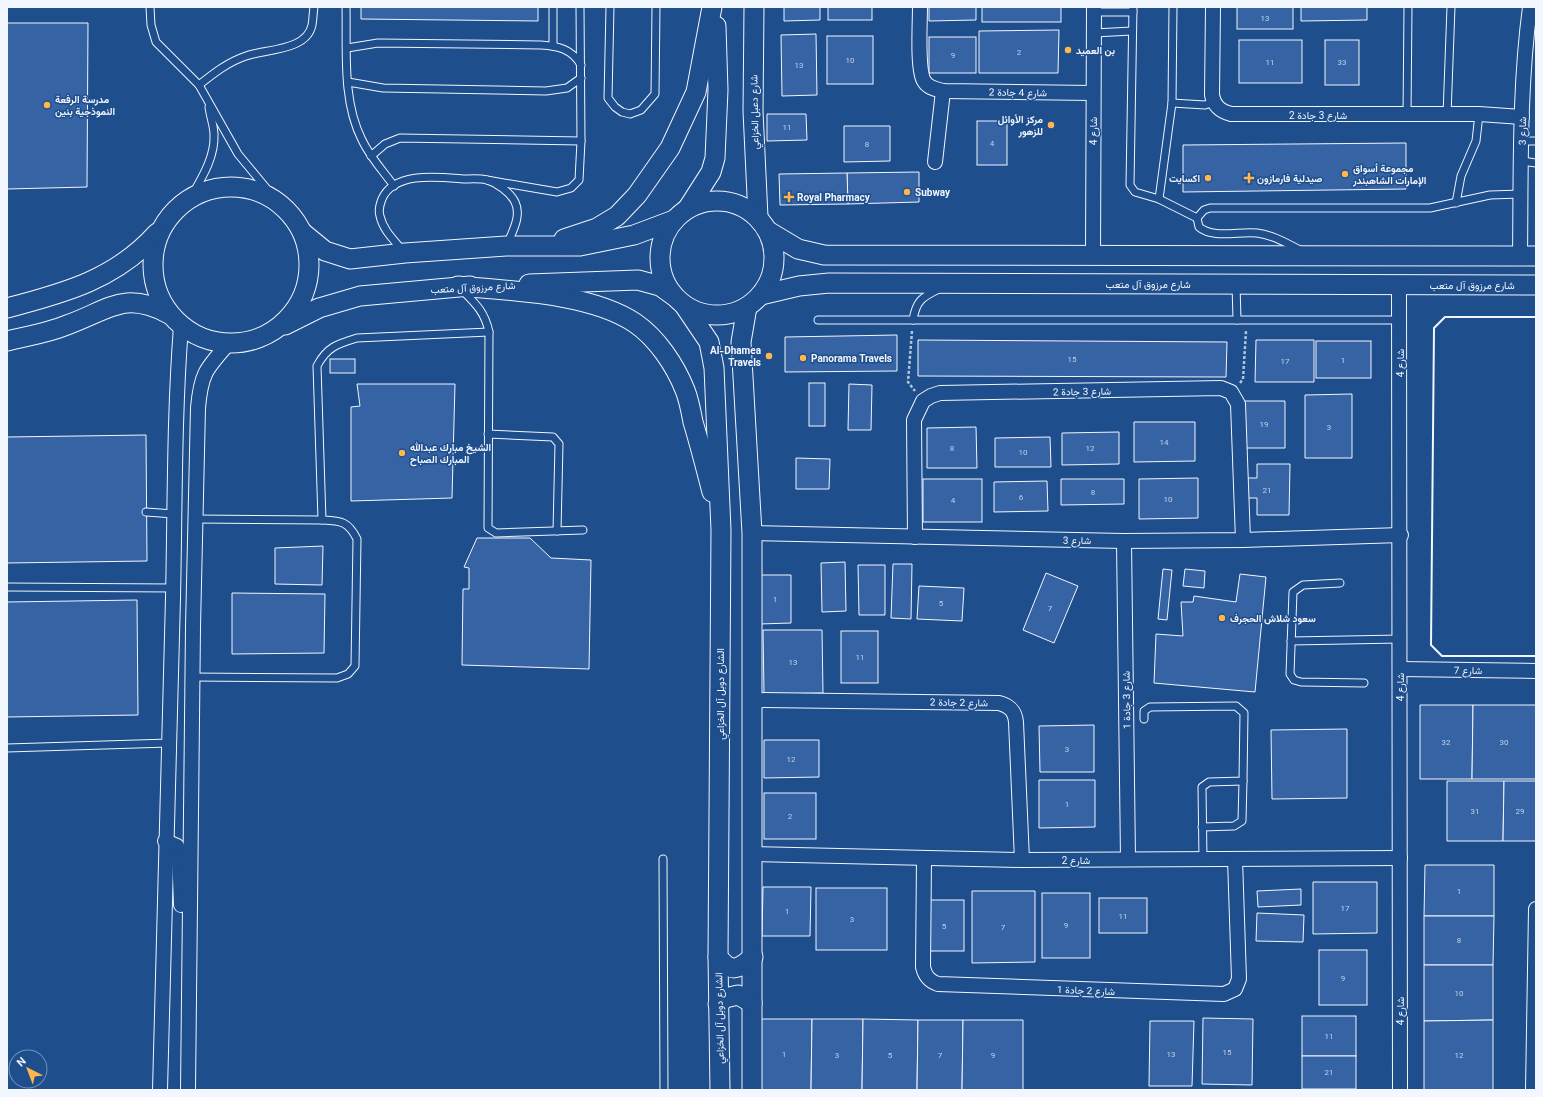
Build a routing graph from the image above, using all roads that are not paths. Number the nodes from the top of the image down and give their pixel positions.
1 (150, 7) edge
2 (314, 7) edge
3 (346, 7) edge
4 (553, 7) edge
5 (580, 7) edge
6 (610, 7) edge
7 (656, 7) edge
8 (712, 7) edge
9 (716, 7) edge
10 (754, 7) edge
11 (920, 7) edge
12 (1173, 7) edge
13 (1213, 7) edge
14 (1408, 7) edge
15 (1452, 7) edge
16 (1530, 7) edge
17 (1094, 10) edge
18 (1133, 10) edge
19 (1531, 30) edge
20 (1132, 31) junction
21 (1094, 33) junction
22 (553, 45) junction
23 (347, 48) junction
24 (581, 65) junction
25 (581, 78) junction
26 (348, 82) junction
27 (199, 85) junction
28 (943, 91) junction
29 (1093, 93) junction
30 (207, 97) junction
31 (1214, 102) junction
32 (1172, 103) junction
33 (1479, 114) junction
34 (1407, 115) junction
35 (1448, 115) junction
36 (1522, 117) junction
37 (581, 141) junction
38 (1521, 141) junction
39 (1536, 141) edge
40 (371, 156) junction
41 (1521, 161) junction
42 (935, 162) dead end
43 (1536, 163) edge
44 (487, 180) junction
45 (394, 186) junction
46 (1521, 194) junction
47 (190, 199) junction
48 (1160, 199) junction
49 (276, 200) junction
50 (1456, 203) junction
51 (681, 214) junction
52 (1197, 218) junction
53 (763, 224) junction
54 (162, 227) junction
55 (302, 233) junction
56 (506, 246) junction
57 (533, 247) junction
58 (405, 253) junction
59 (1093, 255) junction
60 (1308, 255) junction
61 (1355, 255) junction
62 (1528, 256) edge
63 (951, 284) junction
64 (1236, 284) junction
65 (1305, 284) junction
66 (1354, 284) junction
67 (1399, 284) junction
68 (1536, 285) edge
69 (458, 286) junction
70 (679, 301) junction
71 (754, 301) junction
72 (7, 308) edge
73 (175, 320) junction
74 (818, 320) dead end
75 (912, 320) junction
76 (1237, 320) junction
77 (1400, 320) junction
78 (275, 330) junction
79 (489, 332) junction
80 (7, 341) edge
81 (229, 343) junction
82 (488, 434) junction
83 (146, 512) dead end
84 (174, 514) junction
85 (195, 519) junction
86 (322, 520) junction
87 (583, 530) dead end
88 (721, 530) junction
89 (557, 531) junction
90 (752, 533) junction
91 (1400, 535) junction
92 (915, 537) junction
93 (1243, 540) junction
94 (1124, 541) junction
95 (1340, 583) dead end
96 (7, 587) edge
97 (173, 588) junction
98 (1400, 639) junction
99 (1291, 640) junction
100 (1400, 669) junction
101 (1536, 671) edge
102 (192, 677) junction
103 (1364, 683) dead end
104 (752, 700) junction
105 (1144, 719) dead end
106 (169, 743) junction
107 (7, 748) edge
108 (1243, 781) junction
109 (1202, 827) junction
110 (165, 841) junction
111 (753, 854) junction
112 (1400, 858) junction
113 (663, 859) dead end
114 (924, 859) junction
115 (1203, 859) junction
116 (1235, 859) junction
117 (1022, 860) junction
118 (1128, 860) junction
119 (1536, 909) edge
120 (190, 918) junction
121 (718, 956) junction
122 (753, 957) junction
123 (752, 1003) junction
124 (718, 1004) junction
125 (160, 1090) edge
126 (188, 1090) edge
127 (664, 1090) edge
128 (720, 1090) edge
129 (752, 1090) edge
130 (1400, 1090) edge
131 (1534, 1090) edge

1 - 27 lane
2 - 27 lane
3 - 23 lane
4 - 22 lane
5 - 24 lane
6 - 7 lane
8 - 57 main road
9 - 51 main road
10 - 53 main road, شارع دعبل الخزاعي
11 - 28 street, شارع 4 جادة 2
12 - 32 lane
13 - 31 street
14 - 34 lane
15 - 35 lane
16 - 19 street, شارع 3
17 - 18 lane
17 - 21 street, شارع 4
18 - 20 lane
19 - 36 street, شارع 3
20 - 21 lane
20 - 48 lane
21 - 29 street, شارع 4
22 - 23 lane
22 - 24 lane
23 - 26 lane
24 - 25 lane
25 - 26 lane
25 - 37 lane
26 - 40 lane
27 - 30 lane
28 - 29 street, شارع 4 جادة 2
28 - 42 street
29 - 59 street, شارع 4
30 - 47 lane
30 - 49 lane
31 - 32 lane
31 - 34 street, شارع 3 جادة 2
32 - 48 lane
33 - 35 street, شارع 3 جادة 2
33 - 36 street, شارع 3 جادة 2
33 - 50 lane
34 - 35 street, شارع 3 جادة 2
36 - 38 street, شارع 3
37 - 40 lane
37 - 44 lane
38 - 39 lane
38 - 41 street, شارع 3
40 - 45 lane
41 - 43 lane
41 - 46 street, شارع 3
44 - 45 lane
44 - 56 lane
45 - 58 lane
46 - 50 lane
46 - 62 street, شارع 3
47 - 49 main road
47 - 54 main road
48 - 52 lane
49 - 55 main road
50 - 52 lane
51 - 53 main road
51 - 57 main road
51 - 70 main road
52 - 60 lane
53 - 59 main road
53 - 71 main road
54 - 72 main road
54 - 73 main road
55 - 58 main road
55 - 78 main road
56 - 57 main road
56 - 58 main road
59 - 60 main road
60 - 61 main road
60 - 65 main road
61 - 62 main road
61 - 66 main road
63 - 64 main road, شارع مرزوق آل متعب
63 - 71 main road, شارع مرزوق آل متعب
63 - 75 lane
64 - 65 main road, شارع مرزوق آل متعب
64 - 76 lane
65 - 66 main road, شارع مرزوق آل متعب
66 - 67 main road, شارع مرزوق آل متعب
67 - 68 main road, شارع مرزوق آل متعب
67 - 77 street, شارع 4
69 - 70 main road, شارع مرزوق آل متعب
69 - 78 main road, شارع مرزوق آل متعب
69 - 79 lane
69 - 88 main road
70 - 71 main road
70 - 88 main road, الشارع دوبل آل الخزاعي
71 - 90 main road
73 - 80 main road
73 - 81 main road, شارع مرزوق آل متعب
73 - 84 street
74 - 75 lane
75 - 76 lane
76 - 77 lane
77 - 91 street, شارع 4
78 - 81 main road, شارع مرزوق آل متعب
79 - 82 lane
79 - 86 lane
81 - 85 street
82 - 89 lane
82 - 89 lane
83 - 84 lane
84 - 97 street
85 - 86 lane
85 - 102 street
86 - 102 lane
87 - 89 lane
88 - 121 main road, الشارع دوبل آل الخزاعي
90 - 92 street, شارع 3
90 - 104 main road
91 - 93 street, شارع 3
91 - 98 street, شارع 4
92 - 93 street, شارع 3 جادة 2
92 - 94 street, شارع 3
93 - 94 street, شارع 3
94 - 118 street, شارع 3 جادة 1
95 - 99 lane
96 - 97 lane
97 - 106 street
98 - 99 lane
98 - 100 street, شارع 4
99 - 103 lane
100 - 101 street, شارع 7
100 - 112 street, شارع 4
102 - 120 street
104 - 111 main road
104 - 117 street, شارع 2 جادة 2
105 - 108 lane
106 - 107 lane
106 - 110 street
108 - 109 lane
108 - 109 lane
109 - 115 lane
110 - 120 street
110 - 125 street
111 - 114 street, شارع 2
111 - 122 main road
112 - 116 street, شارع 2
112 - 130 street, شارع 4
113 - 127 lane
114 - 116 street, شارع 2 جادة 1
114 - 117 street, شارع 2
115 - 116 street, شارع 2
115 - 118 street, شارع 2
117 - 118 street, شارع 2
119 - 131 street
120 - 126 street
121 - 122 main road
121 - 124 main road, الشارع دوبل آل الخزاعي
122 - 123 main road
123 - 124 main road
123 - 129 main road
124 - 128 main road, الشارع دوبل آل الخزاعي

